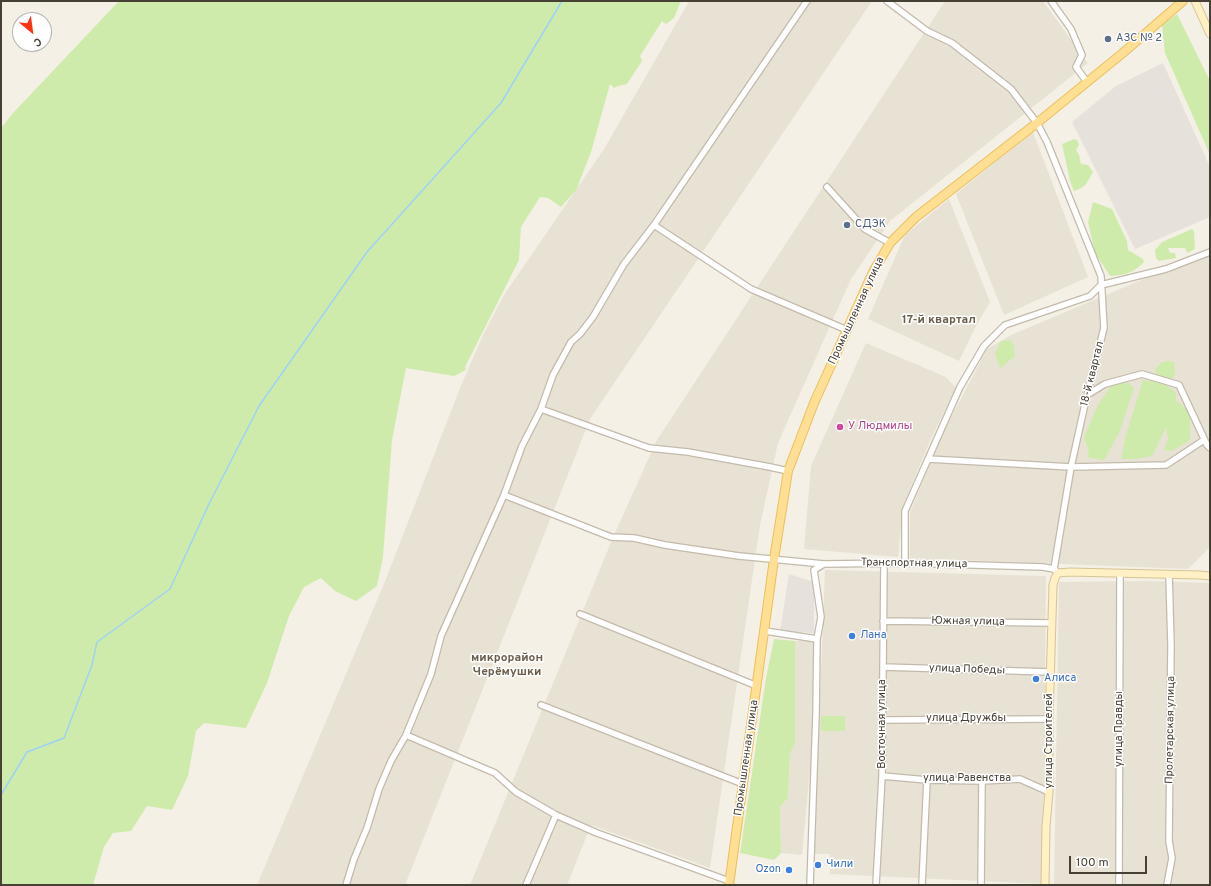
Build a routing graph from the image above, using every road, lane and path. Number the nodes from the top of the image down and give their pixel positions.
1 (807, 1) edge
2 (887, 1) edge
3 (1051, 1) edge
4 (1183, 1) edge
5 (1196, 1) edge
6 (1210, 34) edge
7 (1087, 82) junction
8 (1037, 123) junction
9 (827, 186) dead end
10 (654, 225) junction
11 (890, 243) junction
12 (1210, 252) edge
13 (1101, 285) junction
14 (847, 330) junction
15 (1087, 395) junction
16 (541, 409) junction
17 (1204, 440) junction
18 (1210, 448) edge
19 (928, 459) junction
20 (1071, 466) junction
21 (788, 472) junction
22 (504, 495) junction
23 (774, 559) junction
24 (905, 563) junction
25 (824, 564) junction
26 (884, 564) junction
27 (1056, 571) junction
28 (1210, 572) edge
29 (1120, 573) junction
30 (1169, 574) junction
31 (1199, 575) junction
32 (1210, 576) edge
33 (580, 614) dead end
34 (883, 622) junction
35 (1052, 623) junction
36 (764, 630) junction
37 (817, 639) junction
38 (883, 667) junction
39 (1050, 672) junction
40 (757, 686) junction
41 (541, 705) dead end
42 (1049, 719) junction
43 (883, 720) junction
44 (406, 735) junction
45 (882, 776) junction
46 (927, 780) junction
47 (982, 781) junction
48 (743, 784) junction
49 (1049, 792) junction
50 (556, 815) junction
51 (729, 883) edge
52 (346, 885) edge
53 (526, 885) edge
54 (810, 885) edge
55 (876, 885) edge
56 (922, 885) edge
57 (981, 885) edge
58 (1045, 885) edge
59 (1119, 885) edge
60 (1167, 885) edge

1 - 10 street
2 - 8 street, 18-й квартал
3 - 7 street
4 - 7 main road, Промышленная улица
5 - 6 street
7 - 8 main road, Промышленная улица
8 - 11 main road, Промышленная улица
8 - 13 street, 18-й квартал
9 - 11 street
10 - 14 street
10 - 16 street
11 - 14 main road, Промышленная улица
12 - 13 street
13 - 15 street, 18-й квартал
13 - 19 street
14 - 21 main road, Промышленная улица
15 - 17 street
15 - 20 street, 18-й квартал
16 - 21 street
16 - 22 street
17 - 18 street
17 - 20 street
19 - 20 street
19 - 24 street
20 - 27 street, 18-й квартал
21 - 23 main road, Промышленная улица
22 - 23 street, Транспортная улица
22 - 44 street
23 - 25 street, Транспортная улица
23 - 36 main road, Промышленная улица
24 - 26 street, Транспортная улица
24 - 27 street, Транспортная улица
25 - 26 street, Транспортная улица
25 - 37 street
26 - 34 street, Восточная улица
27 - 29 street, Транспортная улица
27 - 35 street, улица Строителей
28 - 31 street
29 - 30 street, Транспортная улица
29 - 59 street, улица Правды
30 - 31 street, Транспортная улица
30 - 60 street, Пролетарская улица
31 - 32 street
33 - 40 street
34 - 35 street, Южная улица
34 - 38 street, Восточная улица
35 - 39 street, улица Строителей
36 - 37 street
36 - 40 main road, Промышленная улица
37 - 54 street
38 - 39 street, улица Победы
38 - 43 street, Восточная улица
39 - 42 street, улица Строителей
40 - 48 main road, Промышленная улица
41 - 48 street
42 - 43 street, улица Дружбы
42 - 49 street, улица Строителей
43 - 45 street, Восточная улица
44 - 50 street
44 - 52 street
45 - 46 street, улица Равенства
45 - 55 street, Восточная улица
46 - 47 street, улица Равенства
46 - 56 street
47 - 49 street, улица Равенства
47 - 57 street
48 - 51 main road, Промышленная улица
49 - 58 street, улица Строителей
50 - 51 street
50 - 53 street

